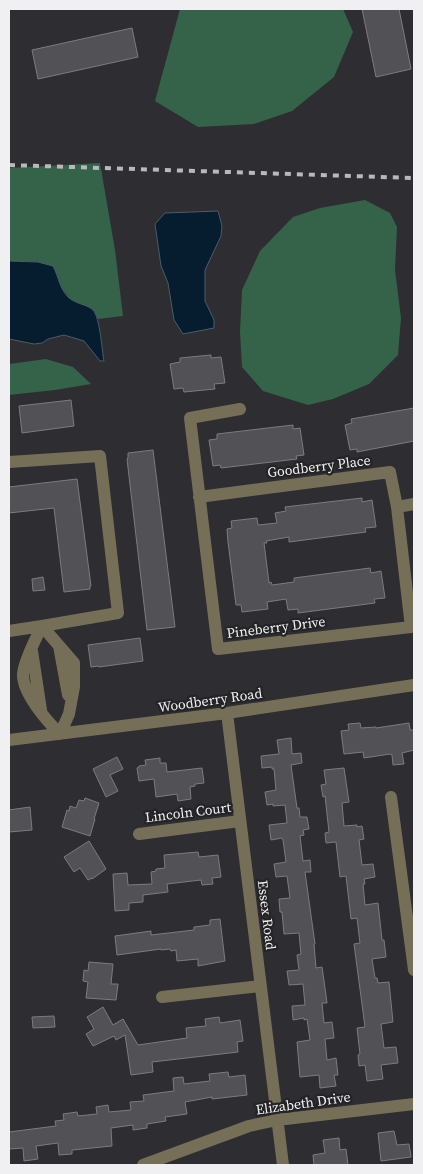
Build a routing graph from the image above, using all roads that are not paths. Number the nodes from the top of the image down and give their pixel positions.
1 (240, 409) dead end
2 (9, 462) edge
3 (199, 496) junction
4 (414, 504) edge
5 (397, 507) junction
6 (42, 626) junction
7 (9, 631) edge
8 (414, 685) edge
9 (227, 713) junction
10 (60, 734) junction
11 (9, 740) edge
12 (391, 797) dead end
13 (240, 821) junction
14 (139, 834) dead end
15 (414, 970) edge
16 (260, 986) junction
17 (162, 998) dead end
18 (414, 1104) edge
19 (277, 1120) junction
20 (143, 1165) edge
21 (282, 1165) edge

1 - 3 street, Pineberry Drive
2 - 6 street
3 - 5 street, Goodberry Place
3 - 5 street, Pineberry Drive
4 - 5 street
6 - 7 street
6 - 10 street
6 - 10 street
8 - 9 street, Woodberry Road
9 - 10 street, Woodberry Road
9 - 13 street, Essex Road
10 - 11 street, Woodberry Road
12 - 15 street
13 - 14 street, Lincoln Court
13 - 16 street, Essex Road
16 - 17 street
16 - 19 street, Essex Road
18 - 19 street, Elizabeth Drive
19 - 20 street, Elizabeth Drive
19 - 21 street, Essex Road

